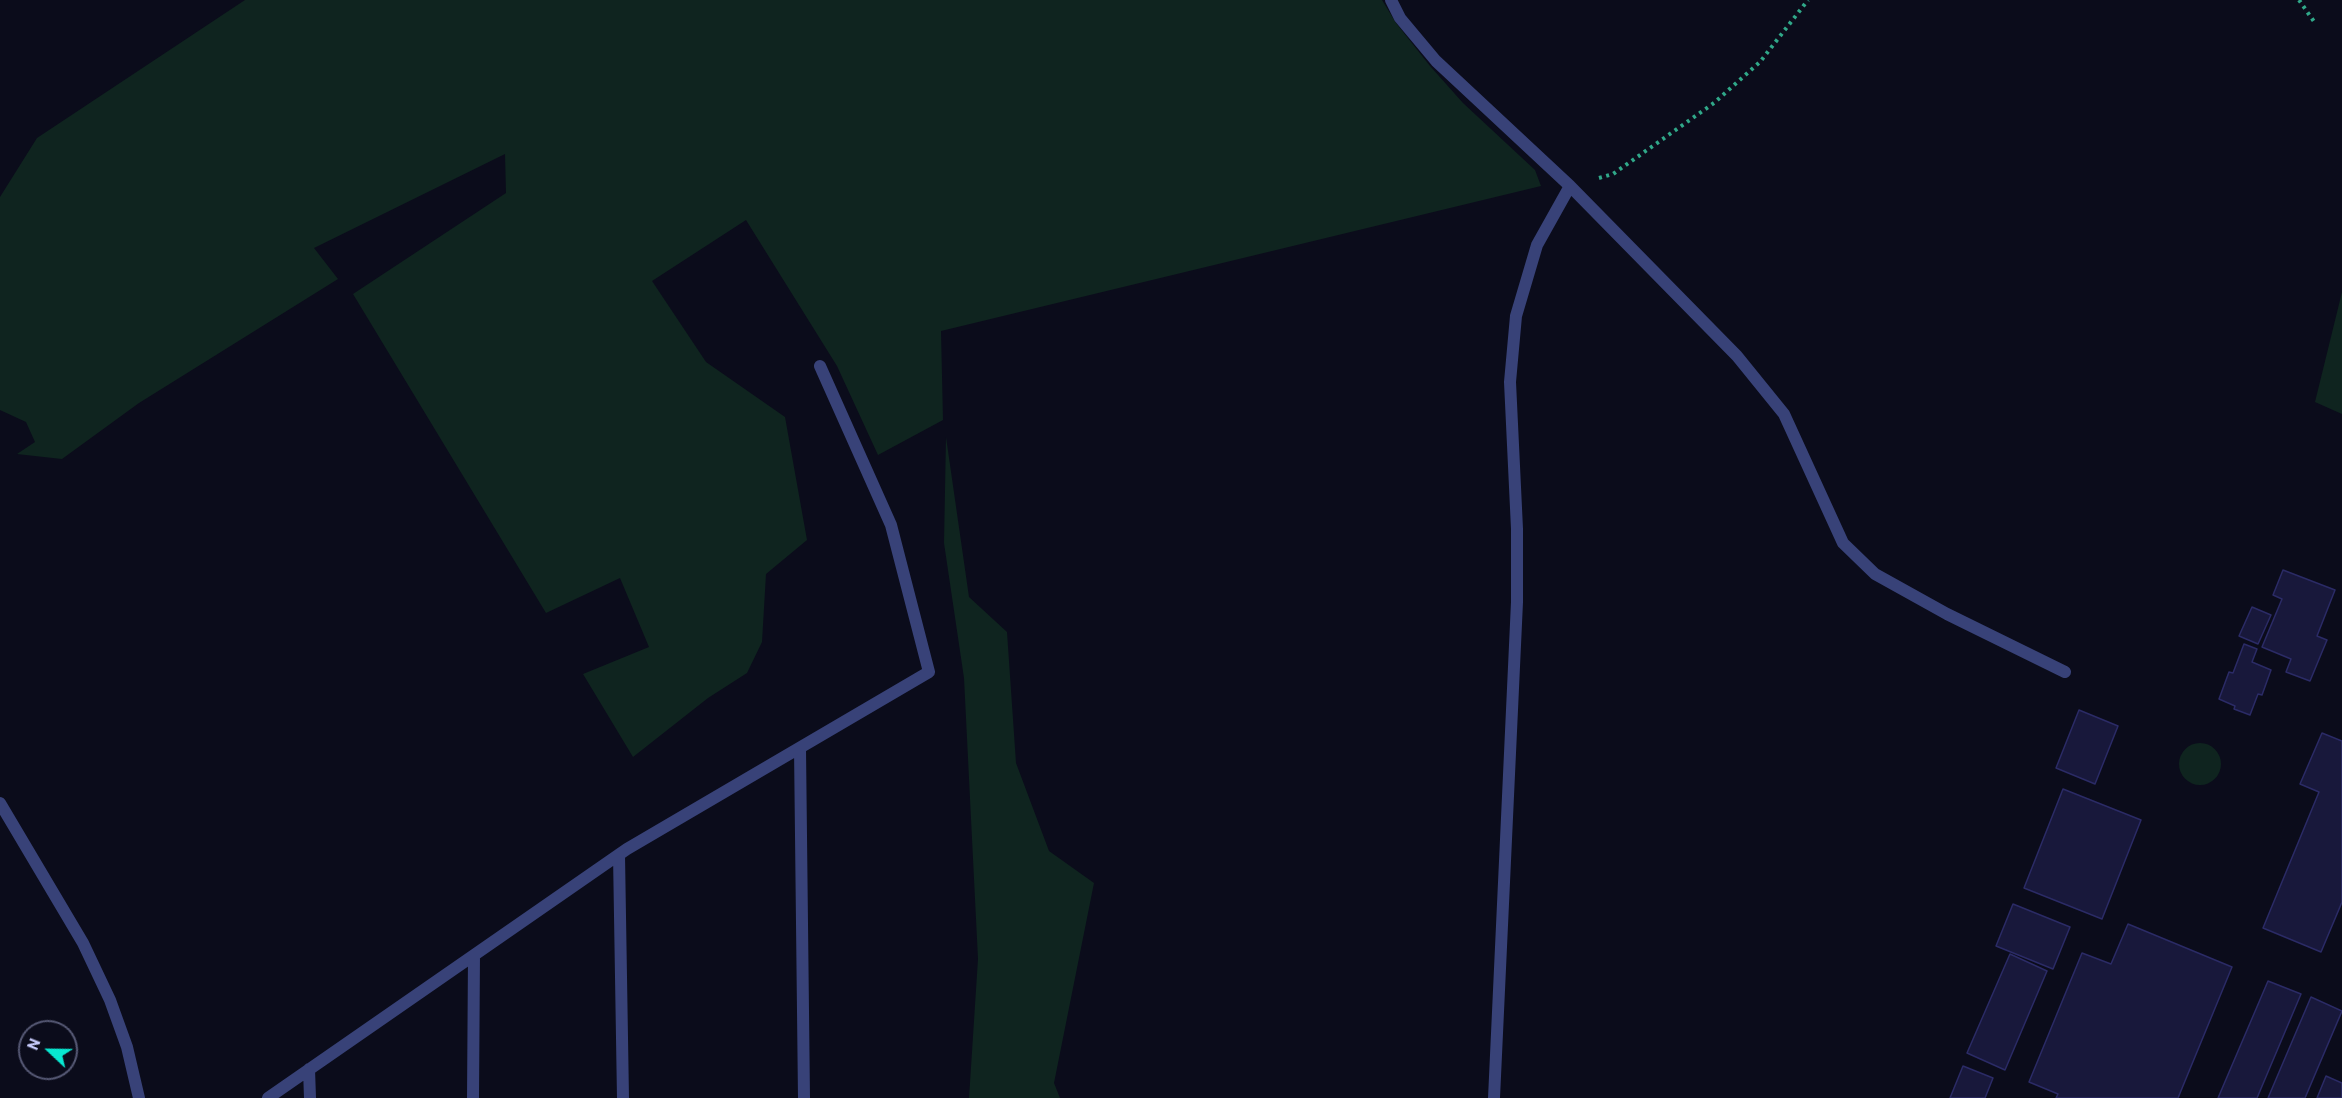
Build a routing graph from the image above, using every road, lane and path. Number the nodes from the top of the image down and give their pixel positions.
1 (1392, 0) edge
2 (1808, 0) edge
3 (2299, 0) edge
4 (2315, 23) dead end
5 (1570, 186) junction
6 (820, 366) dead end
7 (2065, 672) dead end
8 (800, 748) junction
9 (0, 802) edge
10 (619, 855) junction
11 (474, 955) junction
12 (309, 1069) junction
13 (139, 1098) edge
14 (268, 1098) edge
15 (310, 1098) edge
16 (473, 1098) edge
17 (623, 1098) edge
18 (804, 1098) edge
19 (1494, 1098) edge

1 - 5 street
2 - 5 path
3 - 4 path
5 - 7 street
5 - 19 street
6 - 8 street
8 - 10 street
8 - 18 street
9 - 13 street
10 - 11 street
10 - 17 street
11 - 12 street
11 - 16 street
12 - 14 street
12 - 15 street

